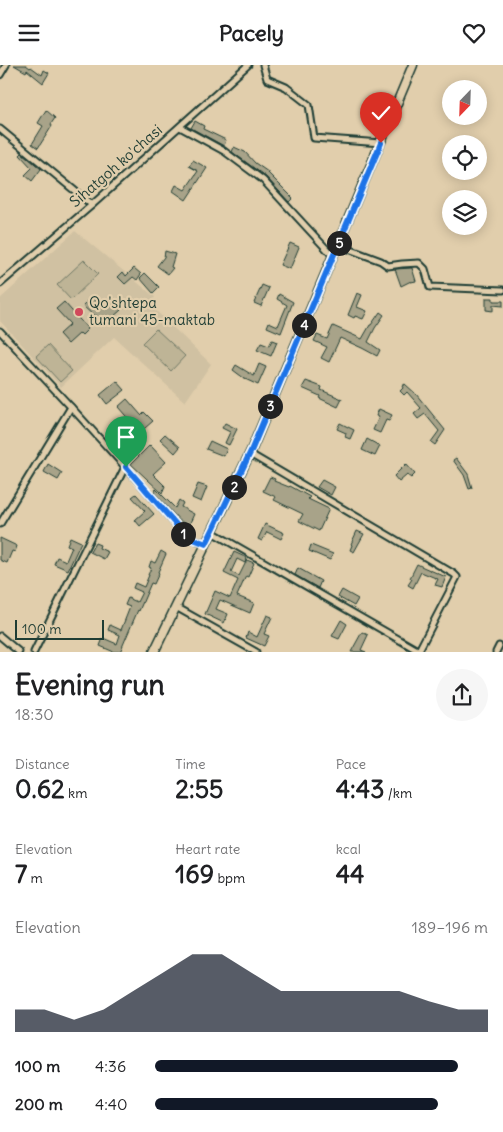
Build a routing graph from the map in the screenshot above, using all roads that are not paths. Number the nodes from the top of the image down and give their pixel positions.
1 (6, 65) edge
2 (248, 65) edge
3 (262, 65) edge
4 (413, 65) edge
5 (0, 75) edge
6 (180, 127) junction
7 (0, 129) edge
8 (381, 143) junction
9 (92, 205) junction
10 (338, 245) junction
11 (333, 256) junction
12 (0, 284) edge
13 (503, 290) edge
14 (0, 331) edge
15 (71, 407) junction
16 (250, 454) junction
17 (126, 467) junction
18 (1, 520) edge
19 (212, 532) junction
20 (206, 544) junction
21 (176, 607) junction
22 (0, 636) edge
23 (499, 646) dead end
24 (20, 652) edge
25 (34, 652) edge
26 (154, 652) edge
27 (256, 652) edge
28 (419, 652) edge
29 (496, 652) edge

1 - 5 street
2 - 6 street, Sihatgoh ko'chasi
3 - 8 street
4 - 8 main road
6 - 9 street, Sihatgoh ko'chasi
6 - 11 street
7 - 9 street
8 - 10 main road
9 - 12 street, Sihatgoh ko'chasi
10 - 11 main road
10 - 13 street
11 - 16 main road
14 - 15 street
15 - 17 street
15 - 18 street
16 - 19 main road
16 - 28 street
17 - 20 street
17 - 25 street
19 - 20 main road
19 - 28 street
20 - 21 main road
21 - 26 main road
21 - 27 street
22 - 24 street
23 - 29 street

